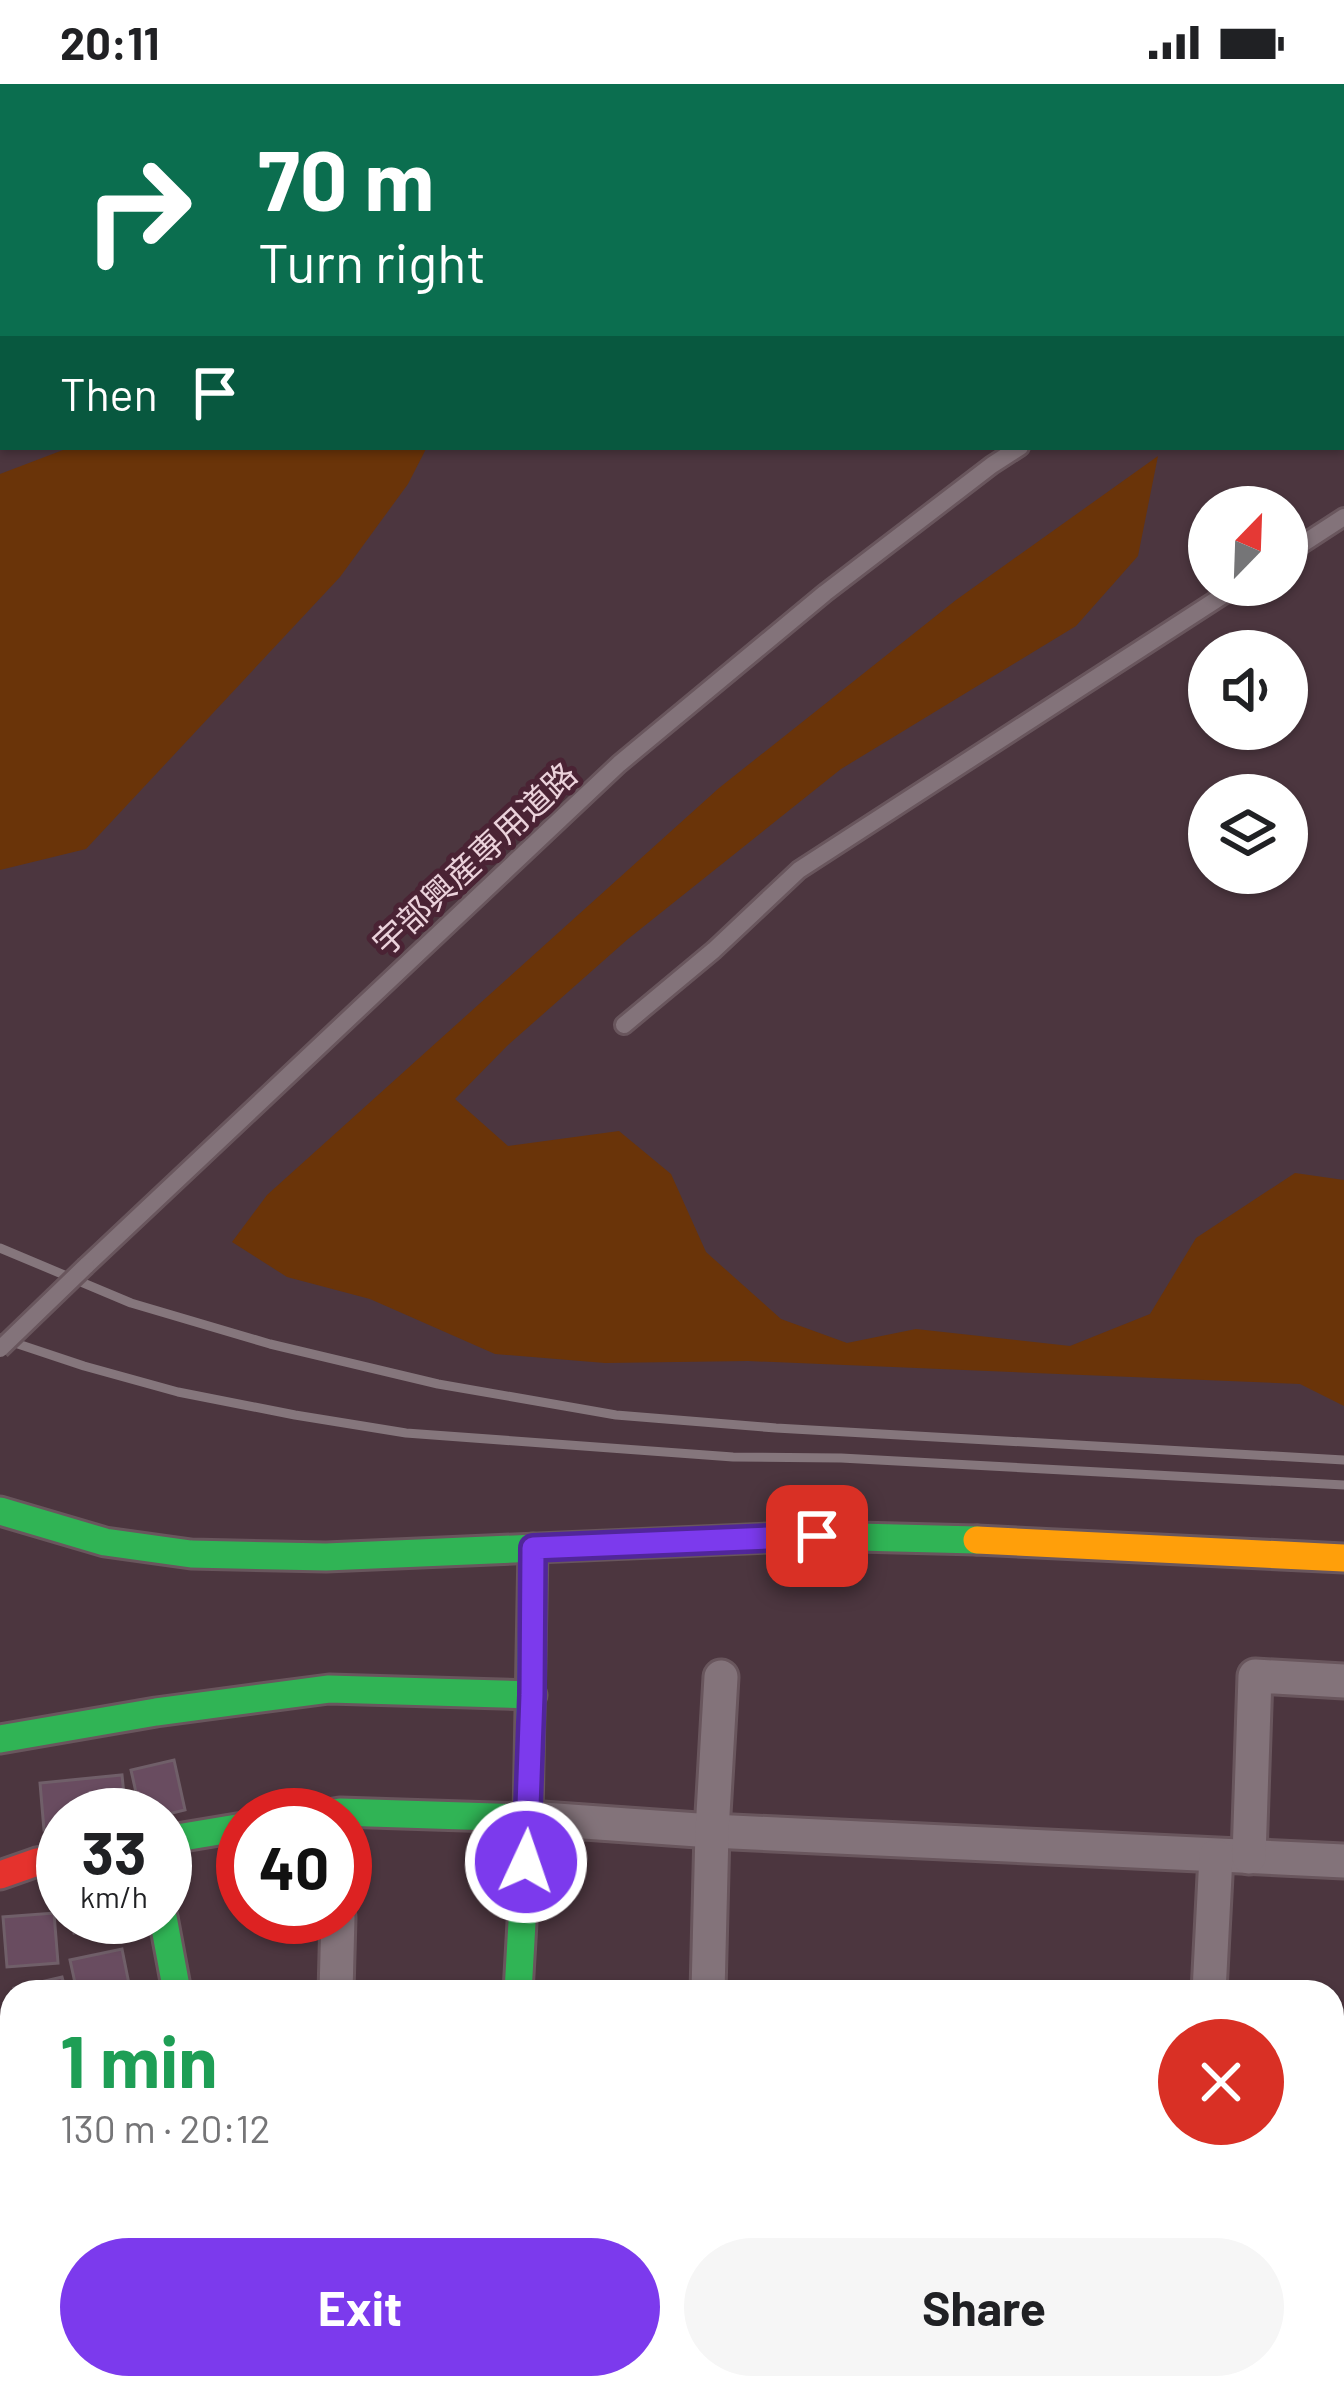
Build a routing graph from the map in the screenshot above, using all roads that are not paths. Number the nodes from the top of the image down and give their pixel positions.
1 (1015, 450) edge
2 (1344, 517) edge
3 (1308, 540) edge
4 (1207, 606) edge
5 (624, 1024) dead end
6 (0, 1349) edge
7 (0, 1511) edge
8 (533, 1548) junction
9 (1344, 1558) edge
10 (721, 1677) dead end
11 (1344, 1681) edge
12 (532, 1695) junction
13 (0, 1739) edge
14 (372, 1815) edge
15 (528, 1818) junction
16 (712, 1831) junction
17 (1233, 1856) junction
18 (1344, 1861) edge
19 (36, 1862) edge
20 (0, 1875) edge
21 (168, 1944) edge
22 (337, 1944) edge
23 (175, 1980) edge
24 (336, 1980) edge
25 (519, 1980) edge
26 (708, 1980) edge
27 (1211, 1980) edge

1 - 6 lane, 宇部興産専用道路, bridge
2 - 3 lane
4 - 5 lane
7 - 8 street
8 - 9 street
8 - 12 street
10 - 16 street
11 - 17 street
12 - 13 street
12 - 15 street
14 - 15 street
15 - 16 street
15 - 25 street
16 - 17 street
16 - 26 street
17 - 18 street
17 - 27 street
19 - 20 street
21 - 23 street
22 - 24 street

